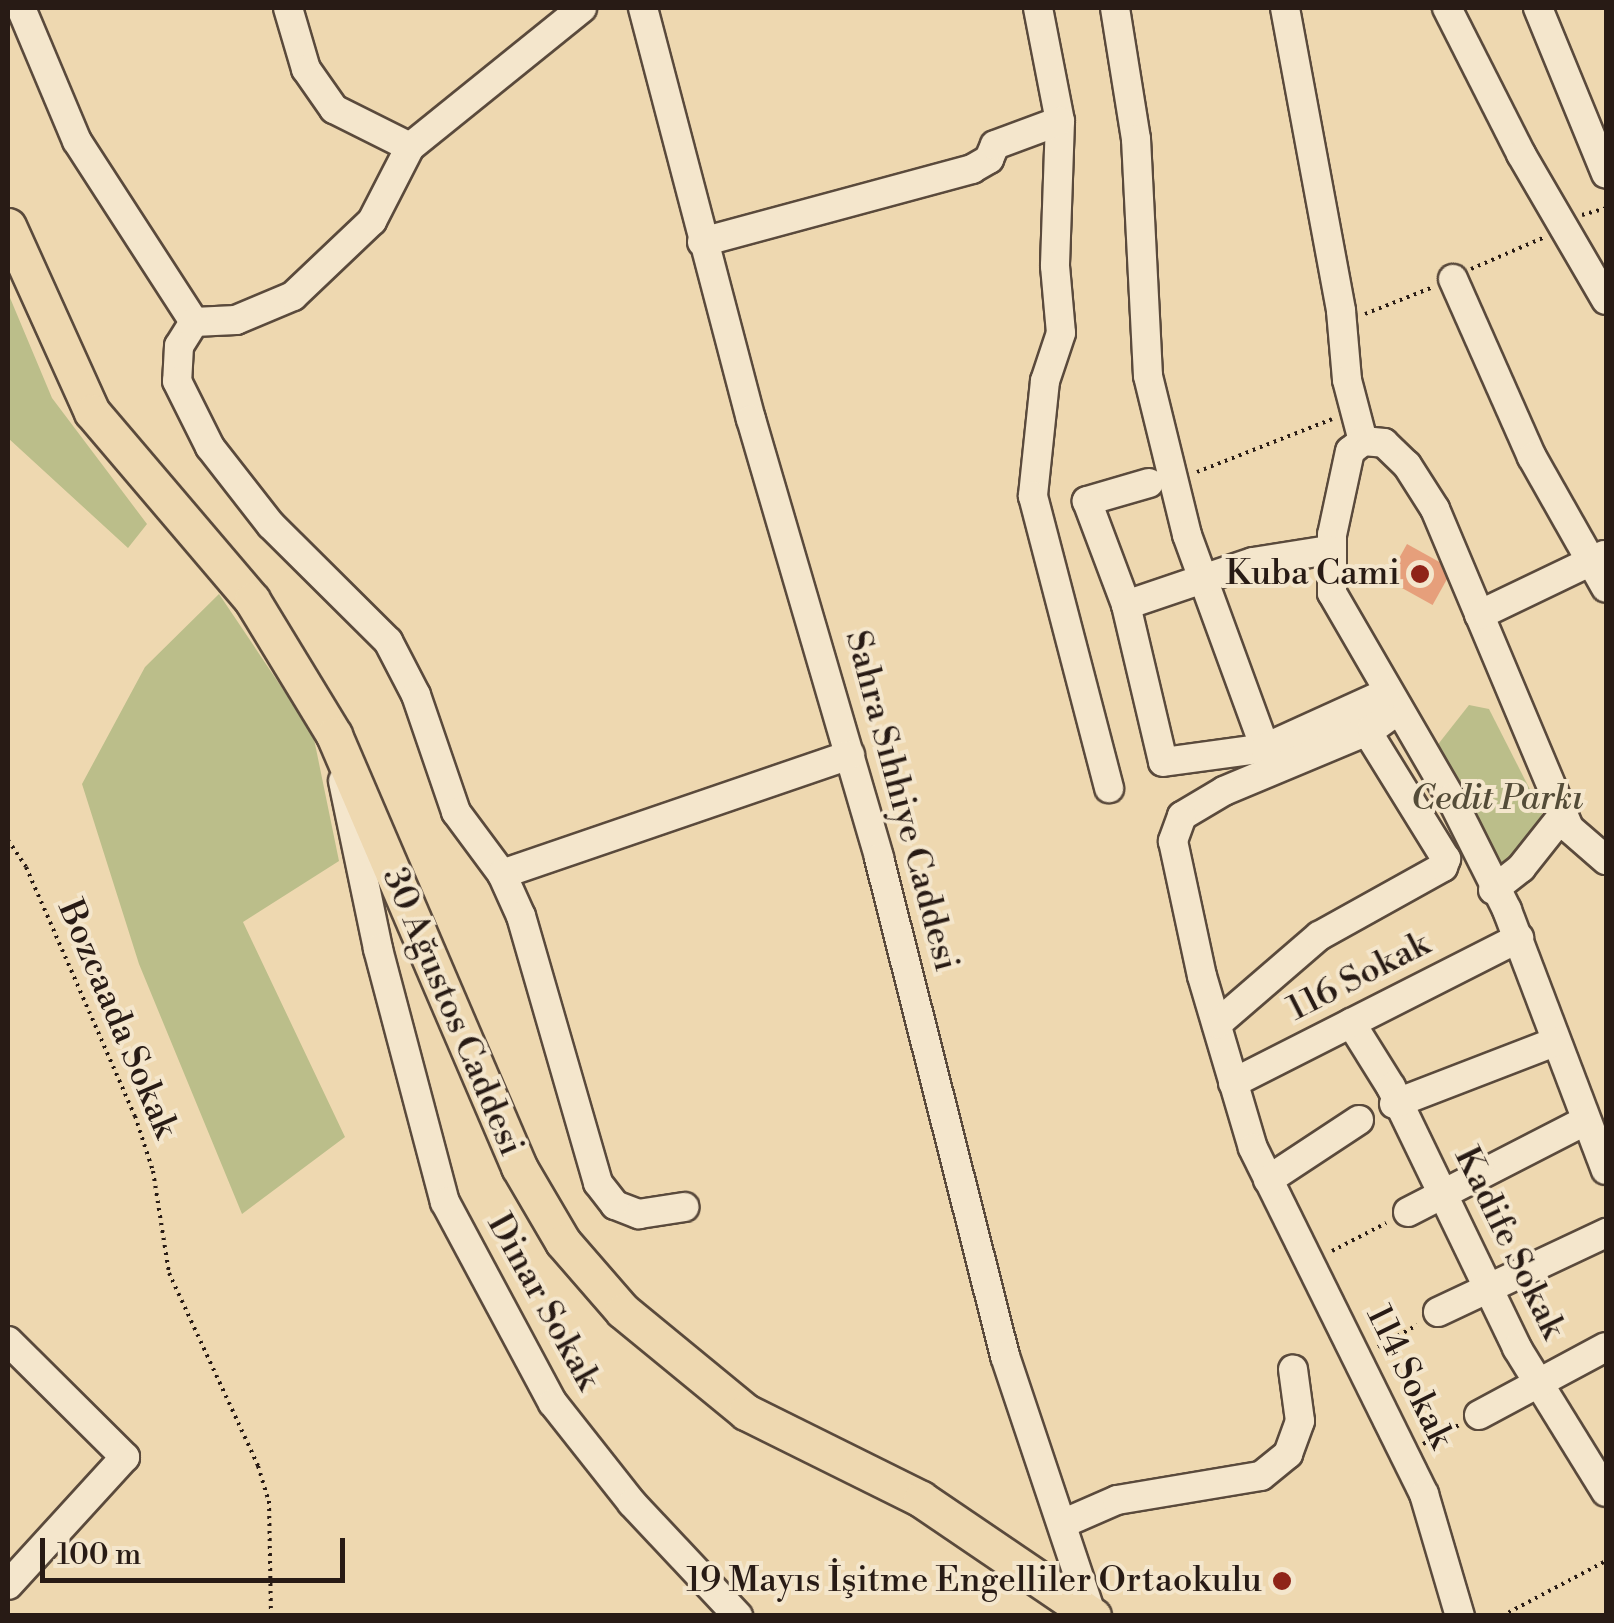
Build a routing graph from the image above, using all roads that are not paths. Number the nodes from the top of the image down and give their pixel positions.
1 (21, 8) edge
2 (288, 8) edge
3 (582, 8) edge
4 (643, 8) edge
5 (1038, 8) edge
6 (1114, 8) edge
7 (1285, 8) edge
8 (1447, 8) edge
9 (1538, 8) edge
10 (1060, 122) junction
11 (410, 147) junction
12 (1606, 174) edge
13 (8, 226) edge
14 (702, 242) junction
15 (1453, 279) road end
16 (1606, 300) edge
17 (194, 322) junction
18 (1364, 441) junction
19 (1149, 483) dead end
20 (1330, 550) junction
21 (1598, 558) edge
22 (1208, 582) junction
23 (1606, 588) edge
24 (1126, 605) junction
25 (1480, 615) junction
26 (1391, 703) junction
27 (1372, 729) junction
28 (334, 735) junction
29 (1265, 748) junction
30 (850, 755) junction
31 (1109, 788) dead end
32 (1564, 814) junction
33 (1606, 860) edge
34 (502, 874) junction
35 (1493, 890) junction
36 (1520, 938) junction
37 (1351, 1023) junction
38 (1217, 1024) junction
39 (1556, 1042) junction
40 (1232, 1083) junction
41 (1394, 1104) junction
42 (1359, 1120) dead end
43 (1585, 1121) junction
44 (1606, 1170) edge
45 (1268, 1180) junction
46 (1443, 1193) junction
47 (684, 1207) dead end
48 (1408, 1212) road end
49 (1606, 1232) edge
50 (1491, 1286) junction
51 (1438, 1312) road end
52 (8, 1341) edge
53 (1606, 1347) edge
54 (1293, 1369) dead end
55 (1538, 1382) junction
56 (1479, 1415) road end
57 (1606, 1492) edge
58 (1062, 1524) junction
59 (8, 1585) edge
60 (1092, 1614) edge
61 (738, 1616) edge
62 (1460, 1616) edge

1 - 17 street
2 - 11 street
3 - 11 street
4 - 14 street, Sahra Sıhhiye Caddesi
5 - 10 street
6 - 22 street
7 - 18 street
8 - 16 street
9 - 12 street
10 - 14 street
10 - 31 street
11 - 17 street
13 - 28 main road, 30 Ağustos Caddesi
14 - 30 street, Sahra Sıhhiye Caddesi
15 - 21 street
17 - 34 street
18 - 20 street
18 - 25 street
19 - 24 street
20 - 22 street
20 - 26 street
21 - 23 street
21 - 25 street
22 - 24 street
22 - 29 street
24 - 29 street
25 - 32 street
26 - 27 street
26 - 29 street
26 - 35 street
27 - 38 street, 114 Sokak
27 - 38 street
28 - 60 main road, 30 Ağustos Caddesi
28 - 61 street, Dinar Sokak
30 - 34 street
30 - 58 street, Sahra Sıhhiye Caddesi
32 - 33 street
32 - 35 street
34 - 47 street
35 - 36 street
36 - 37 street, 116 Sokak
36 - 39 street
37 - 40 street, 116 Sokak
37 - 41 street, Kadife Sokak
38 - 40 street, 114 Sokak
39 - 41 street
39 - 43 street
40 - 45 street, 114 Sokak
41 - 46 street, Kadife Sokak
42 - 45 street
43 - 44 street
43 - 46 street
45 - 62 street, 114 Sokak
46 - 48 street
46 - 50 street, Kadife Sokak
49 - 50 street
50 - 51 street
50 - 55 street, Kadife Sokak
52 - 59 street
53 - 55 street
54 - 58 street
55 - 56 street
55 - 57 street, Kadife Sokak
58 - 60 street, Sahra Sıhhiye Caddesi

